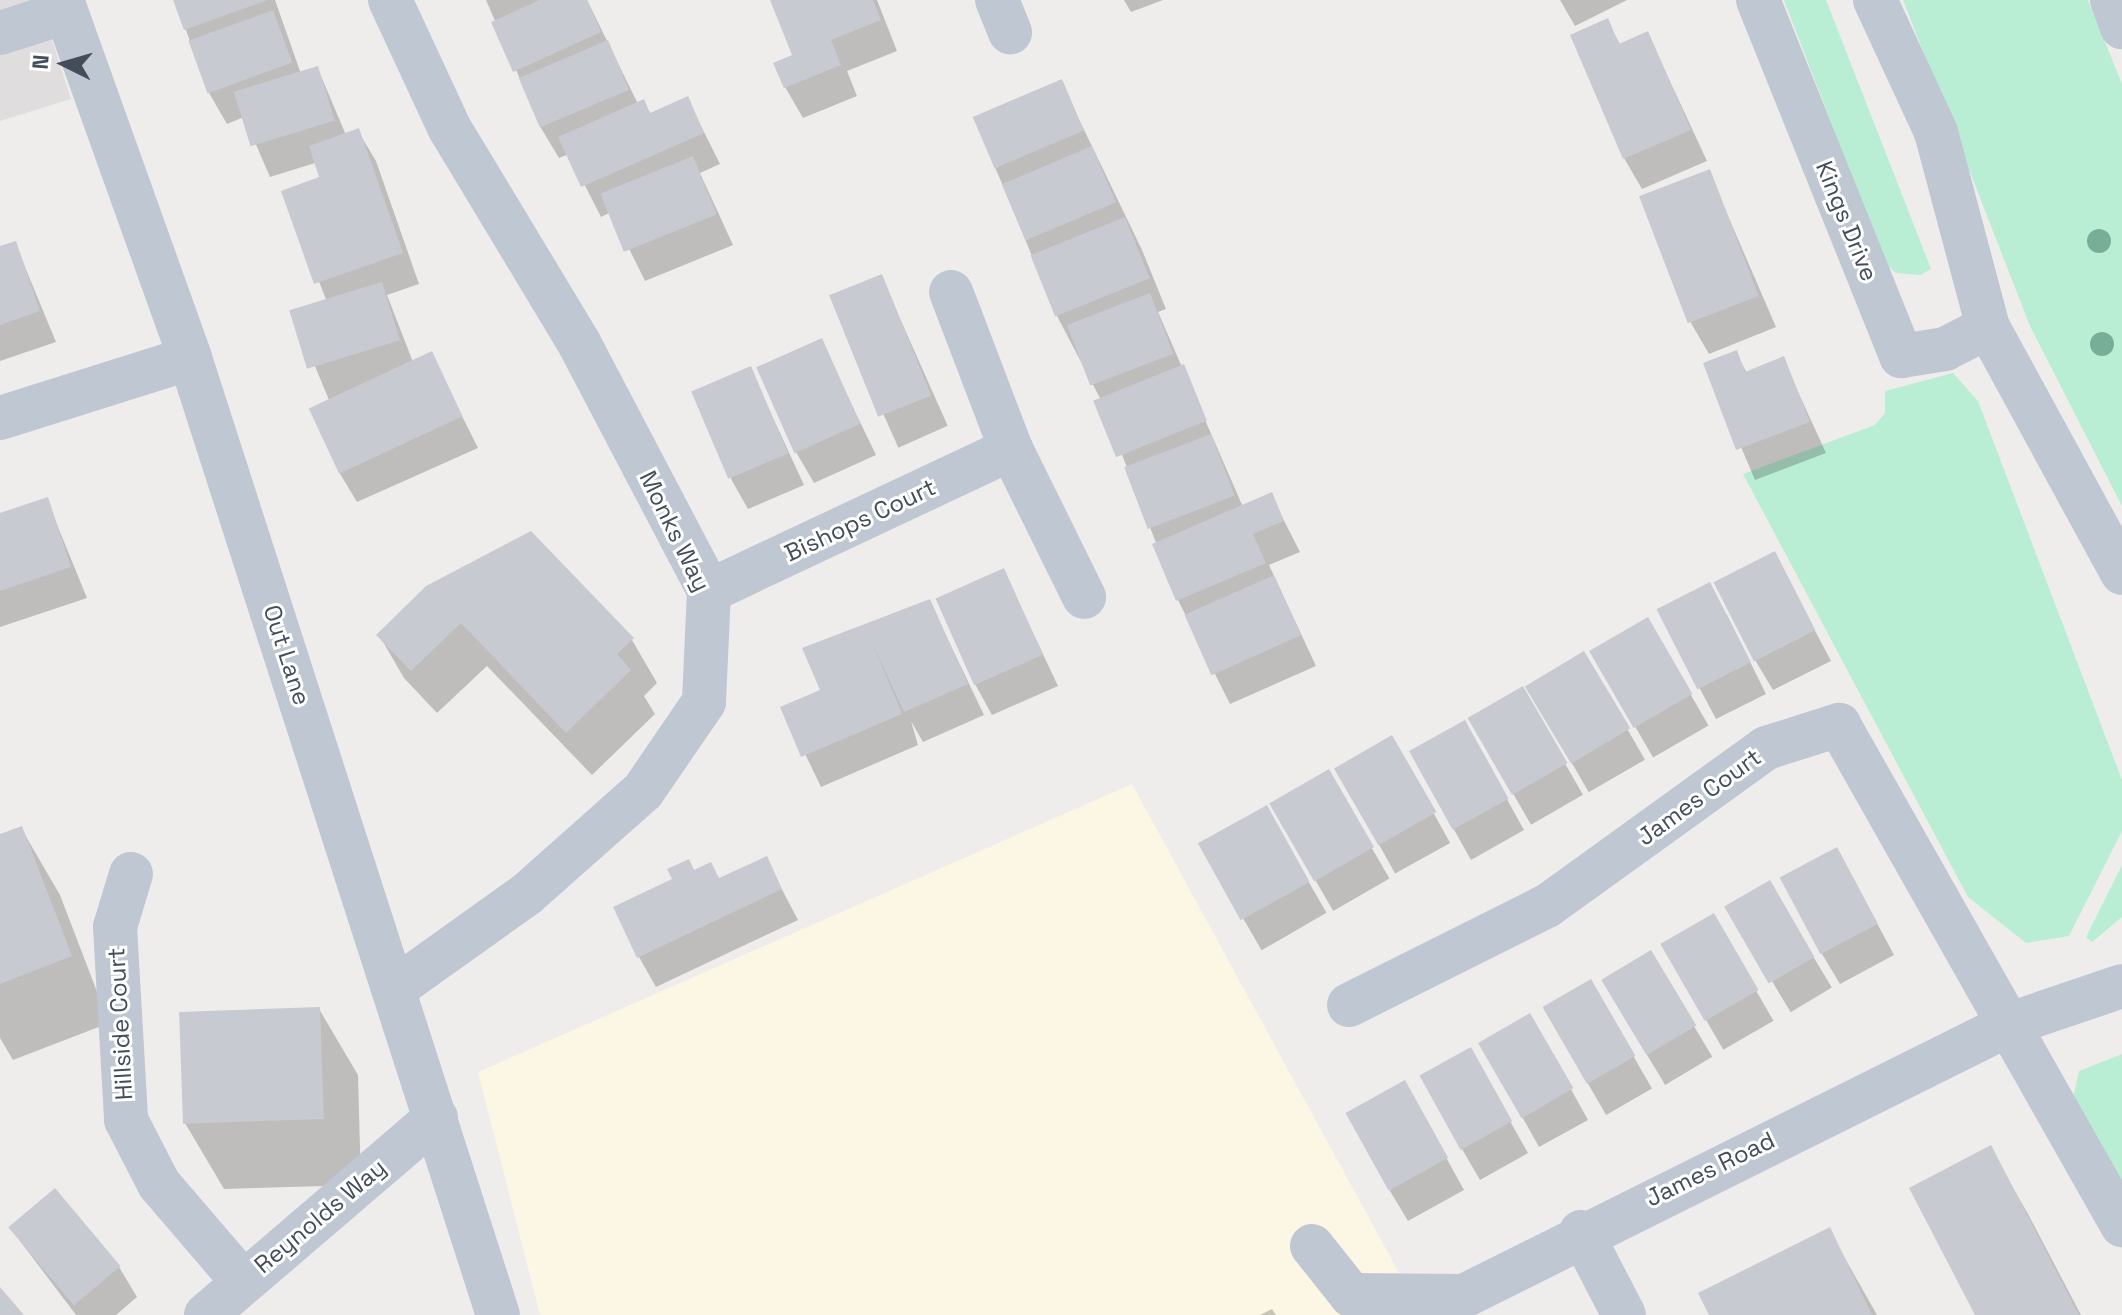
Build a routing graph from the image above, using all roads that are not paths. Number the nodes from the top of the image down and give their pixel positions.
1 (390, 0) edge
2 (1758, 0) edge
3 (1875, 0) edge
4 (2112, 0) edge
5 (64, 6) edge
6 (2122, 27) edge
7 (0, 33) edge
8 (951, 292) dead end
9 (1988, 327) junction
10 (190, 358) junction
11 (0, 418) edge
12 (1011, 449) junction
13 (2122, 573) edge
14 (709, 591) junction
15 (1084, 597) dead end
16 (131, 874) dead end
17 (2122, 986) edge
18 (395, 988) junction
19 (1349, 1005) dead end
20 (2010, 1024) junction
21 (436, 1118) junction
22 (2122, 1225) edge
23 (1581, 1232) junction
24 (1312, 1246) dead end
25 (242, 1281) junction
26 (206, 1315) edge
27 (498, 1315) edge
28 (1624, 1315) edge

1 - 14 street, Monks Way
2 - 9 street, Kings Drive
3 - 9 street
4 - 6 street
5 - 7 street
5 - 10 street, Out Lane
8 - 12 street
9 - 13 street
10 - 11 street
10 - 18 street, Out Lane
12 - 14 street, Bishops Court
12 - 15 street
14 - 18 street, Monks Way
16 - 25 street, Hillside Court
17 - 20 street, James Road
18 - 21 street, Out Lane
19 - 20 street, James Court
20 - 22 street
20 - 23 street, James Road
21 - 25 street, Reynolds Way
21 - 27 street, Out Lane
23 - 24 street, James Road
23 - 28 street
25 - 26 street, Reynolds Way

